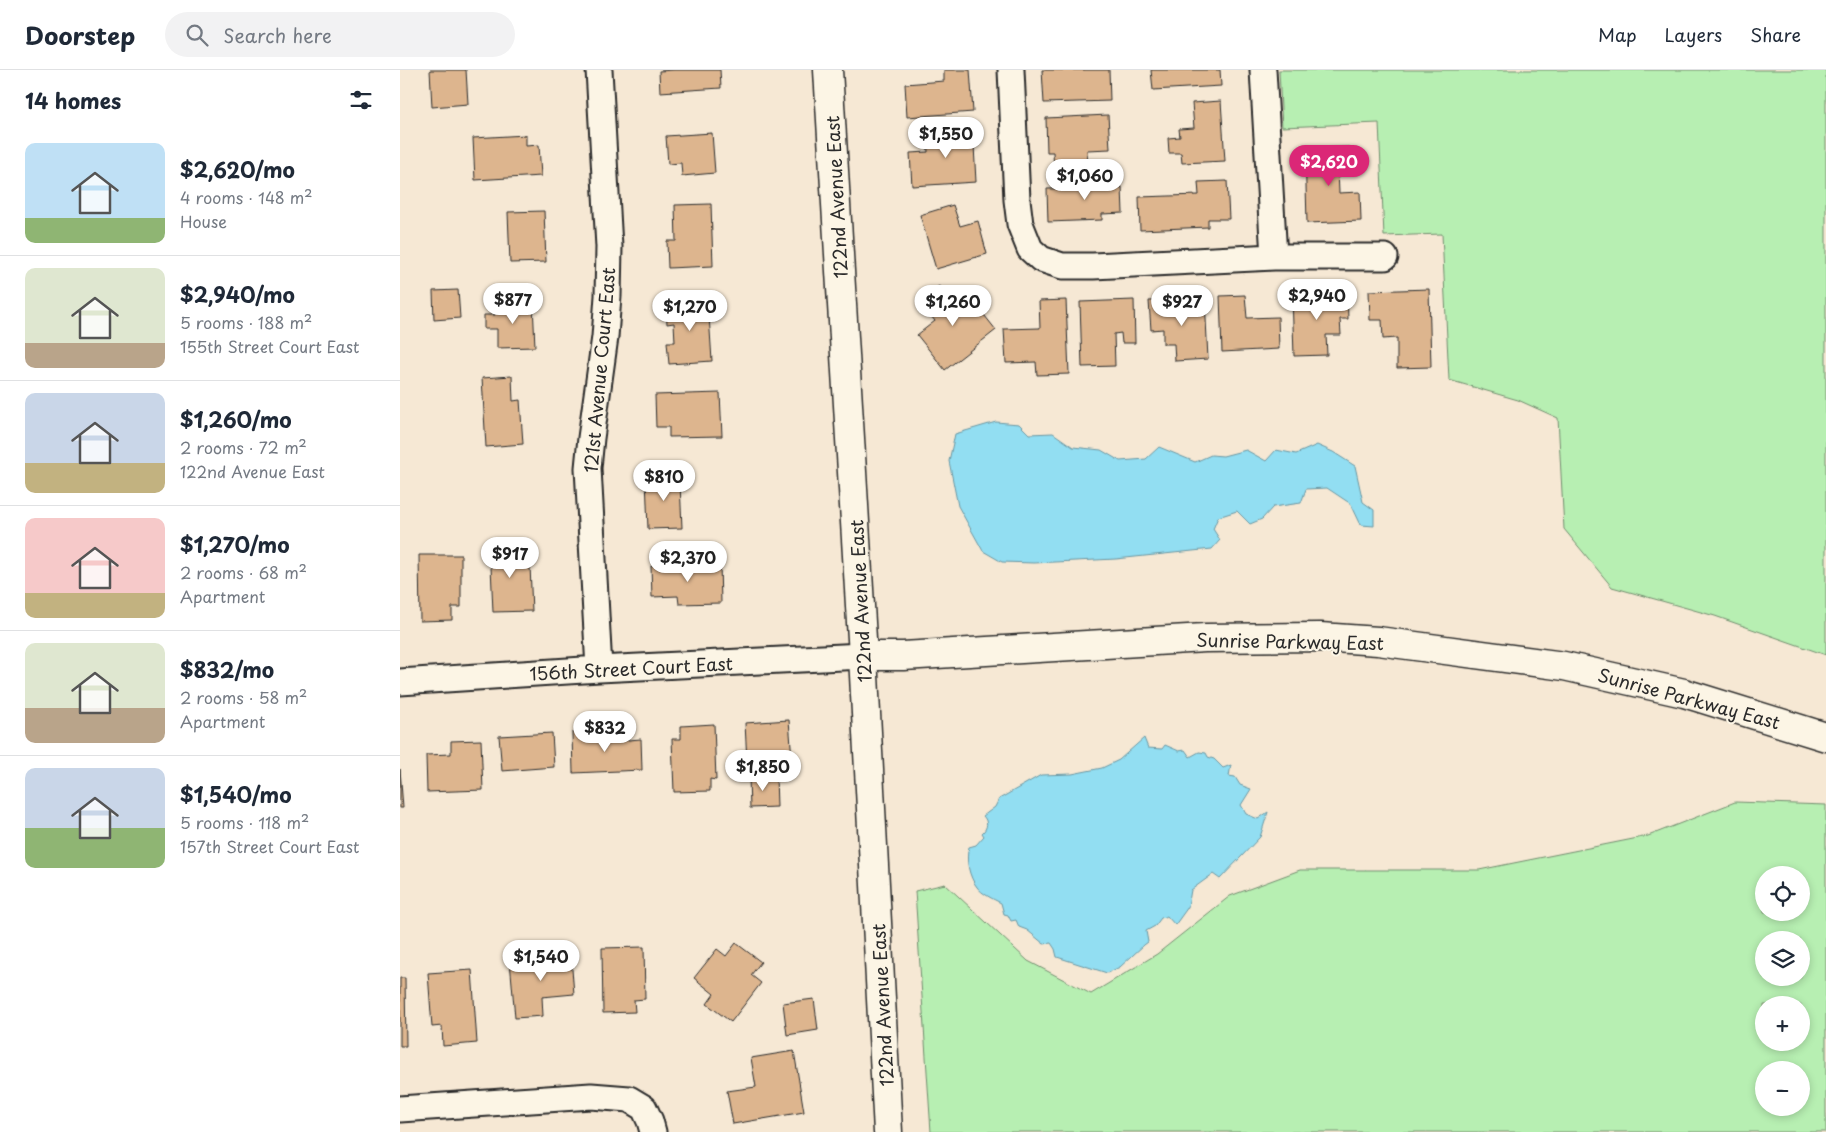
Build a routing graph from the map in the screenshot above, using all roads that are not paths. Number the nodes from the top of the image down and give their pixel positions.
1 (599, 70) edge
2 (828, 70) edge
3 (1011, 70) edge
4 (1263, 70) edge
5 (1274, 257) junction
6 (1385, 257) dead end
7 (863, 656) junction
8 (599, 669) junction
9 (400, 682) edge
10 (1826, 737) edge
11 (400, 1109) edge
12 (652, 1132) edge
13 (888, 1132) edge

1 - 8 street, 121st Avenue Court East
2 - 7 main road, 122nd Avenue East
3 - 5 street
4 - 5 street
5 - 6 street
7 - 8 street, 156th Street Court East
7 - 10 main road, Sunrise Parkway East
7 - 13 main road, 122nd Avenue East
8 - 9 street, 156th Street Court East
11 - 12 street

